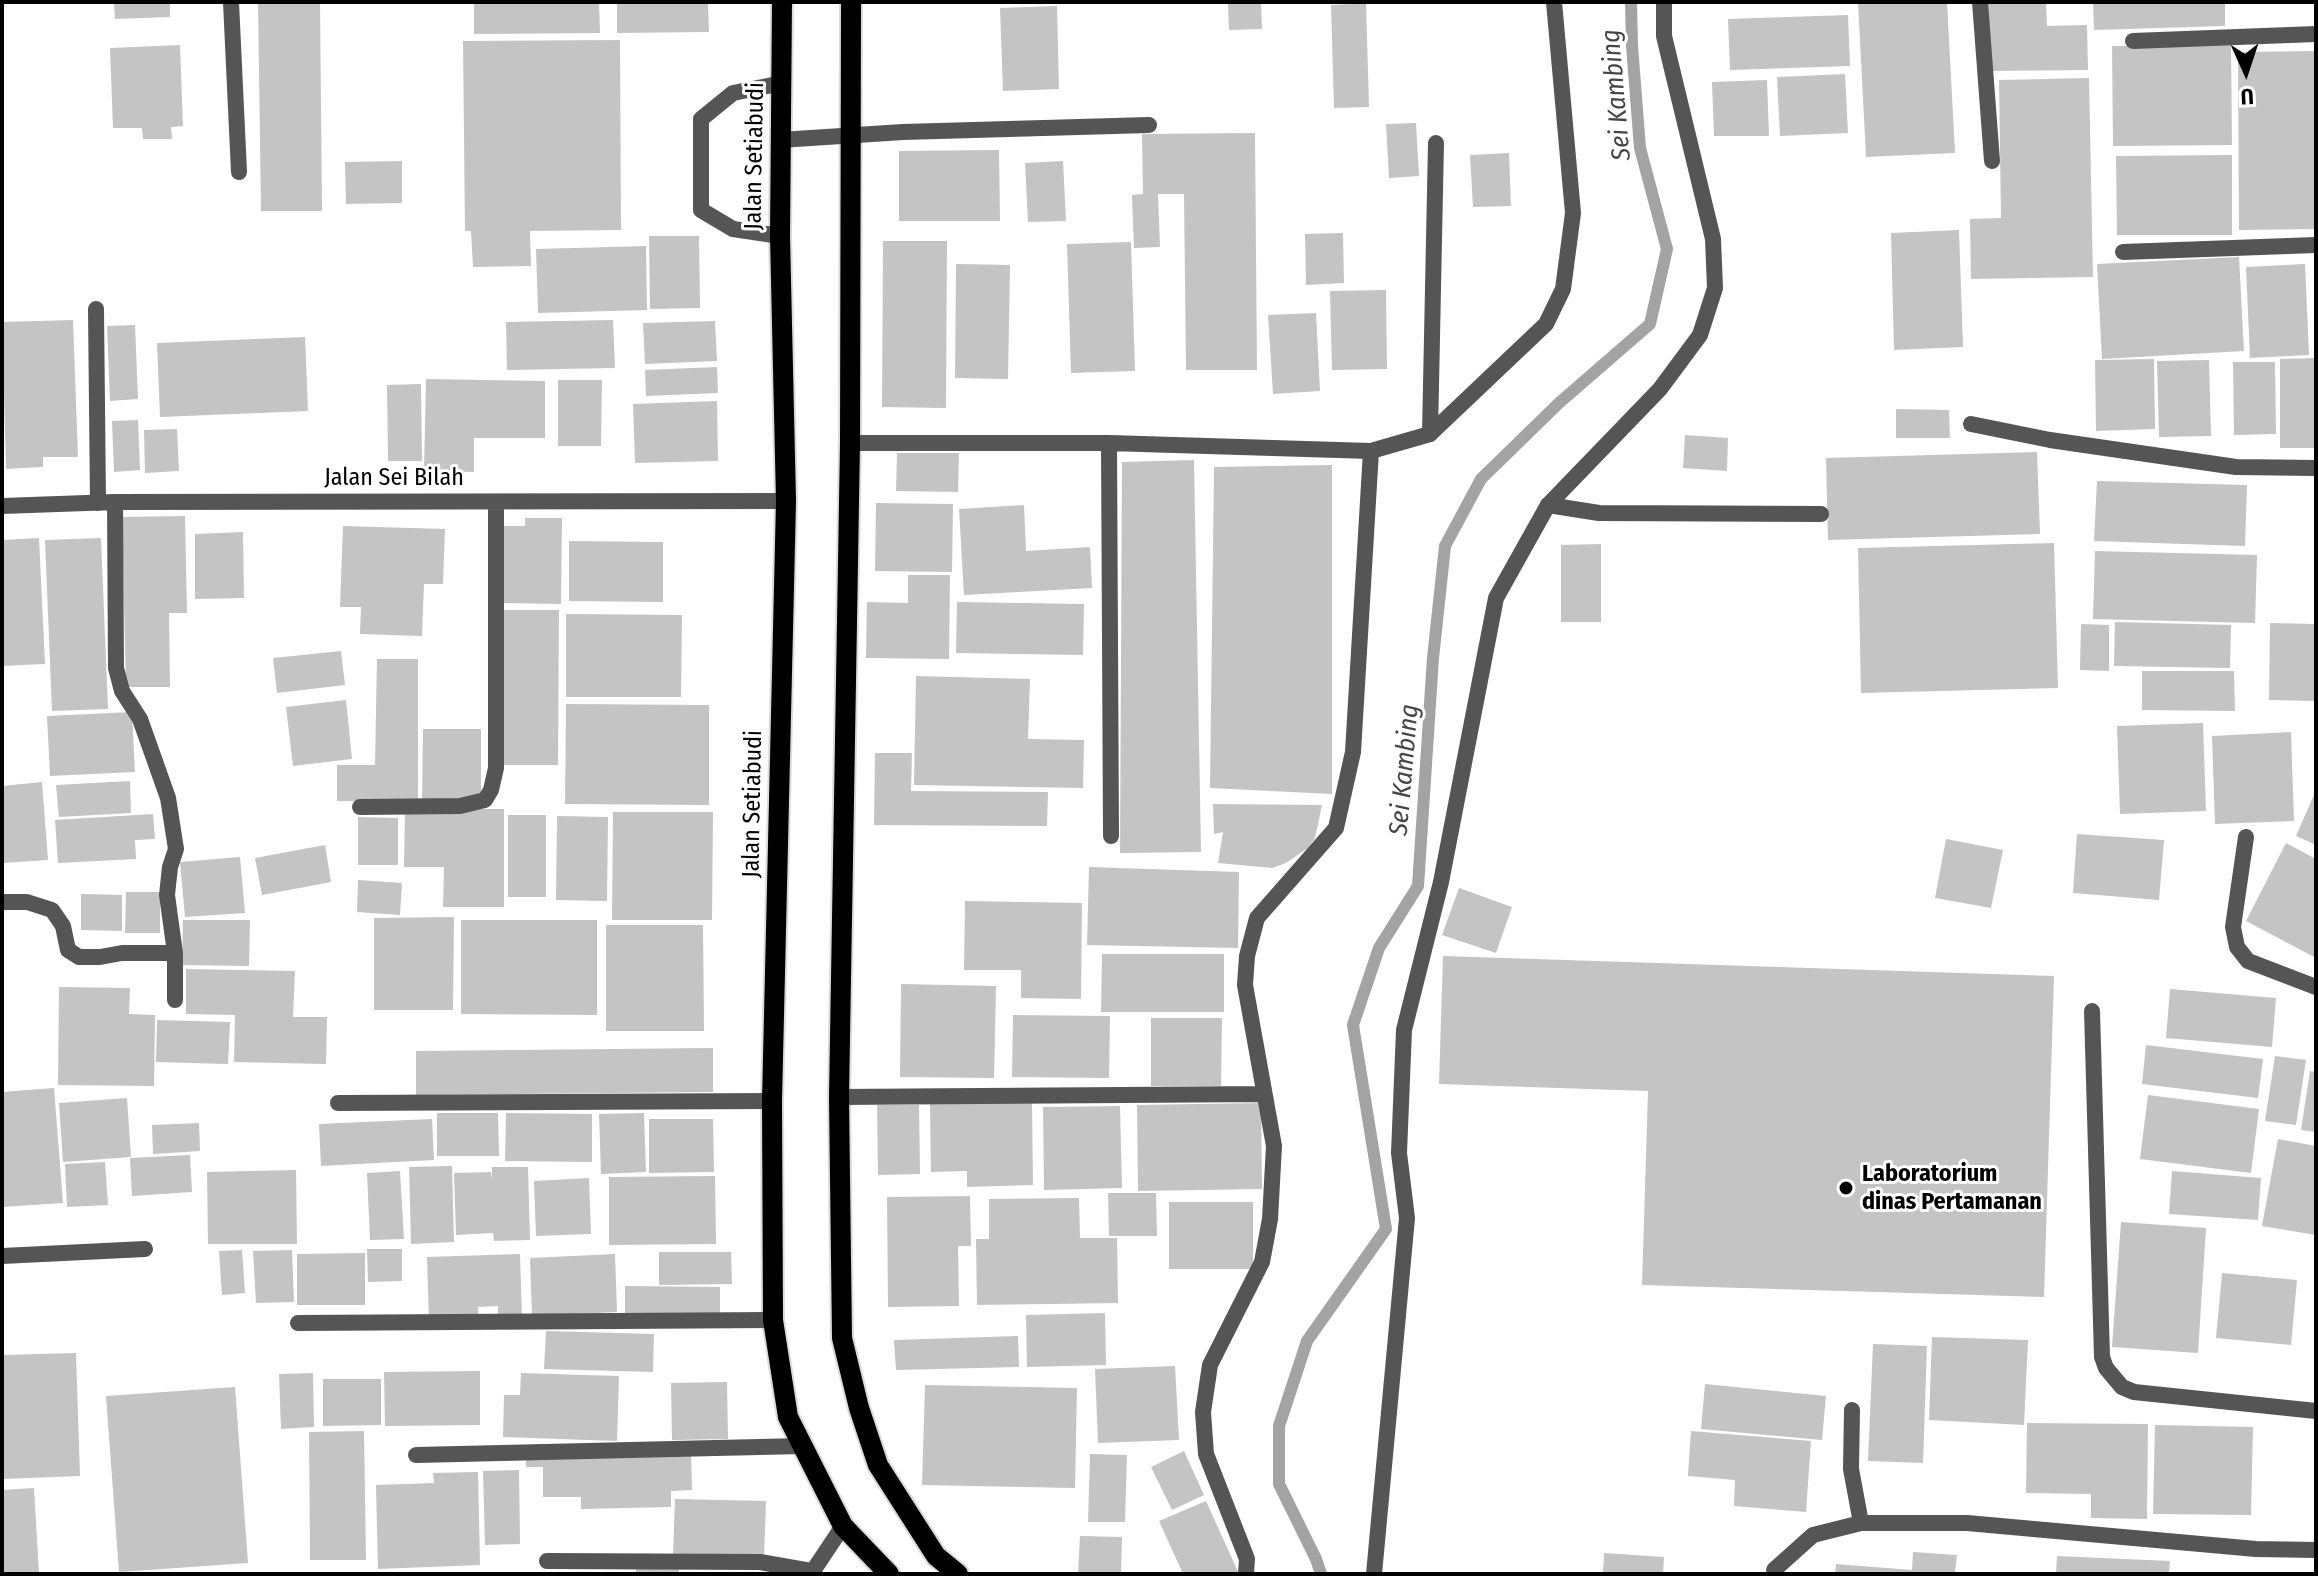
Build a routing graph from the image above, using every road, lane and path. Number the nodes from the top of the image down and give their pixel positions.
1 (231, 2) edge
2 (782, 2) edge
3 (851, 2) edge
4 (1554, 2) edge
5 (1664, 2) edge
6 (1980, 2) edge
7 (2316, 34) edge
8 (2133, 41) dead end
9 (782, 83) junction
10 (1149, 125) dead end
11 (850, 134) junction
12 (780, 140) junction
13 (1436, 143) dead end
14 (1992, 161) dead end
15 (239, 172) dead end
16 (780, 236) junction
17 (2316, 245) edge
18 (2123, 252) dead end
19 (96, 309) dead end
20 (1971, 424) dead end
21 (1430, 434) junction
22 (850, 443) junction
23 (1109, 443) junction
24 (1371, 451) junction
25 (2316, 468) edge
26 (786, 501) junction
27 (106, 502) junction
28 (496, 502) junction
29 (1548, 505) junction
30 (2, 506) edge
31 (1821, 514) dead end
32 (360, 807) dead end
33 (1111, 836) dead end
34 (2246, 837) dead end
35 (2, 902) edge
36 (175, 953) junction
37 (2316, 987) edge
38 (175, 1000) dead end
39 (2092, 1011) dead end
40 (1264, 1094) junction
41 (839, 1097) junction
42 (772, 1101) junction
43 (338, 1103) dead end
44 (145, 1249) dead end
45 (2, 1256) edge
46 (773, 1320) junction
47 (298, 1323) dead end
48 (1852, 1410) dead end
49 (2316, 1411) edge
50 (802, 1446) junction
51 (416, 1455) dead end
52 (1861, 1523) junction
53 (843, 1526) junction
54 (2316, 1550) edge
55 (547, 1561) dead end
56 (1774, 1570) dead end
57 (811, 1572) edge
58 (889, 1574) edge
59 (958, 1574) edge
60 (1246, 1574) edge
61 (1374, 1574) edge

1 - 15 street
2 - 9 main road, Jalan Setiabudi
3 - 11 main road
4 - 21 street
5 - 29 street
6 - 14 street
7 - 8 street
9 - 12 main road, Jalan Setiabudi
9 - 16 street
10 - 11 street
11 - 12 street
11 - 22 main road
12 - 16 main road, Jalan Setiabudi
13 - 21 street
16 - 26 main road, Jalan Setiabudi
17 - 18 street
19 - 27 street
20 - 25 street
21 - 24 street
22 - 23 street
22 - 41 main road
23 - 24 street
23 - 33 street
24 - 40 street
26 - 28 street, Jalan Sei Bilah
26 - 42 main road, Jalan Setiabudi
27 - 28 street, Jalan Sei Bilah
27 - 30 street, Jalan Sei Bilah
27 - 36 street
28 - 32 street
29 - 31 street
29 - 61 street
34 - 37 street
35 - 36 street
36 - 38 street
39 - 49 street
40 - 41 street
40 - 60 street
41 - 59 main road
42 - 43 street
42 - 46 main road, Jalan Setiabudi
44 - 45 street
46 - 47 street
46 - 50 main road, Jalan Setiabudi
48 - 52 street
50 - 51 street
50 - 53 main road, Jalan Setiabudi
52 - 54 street
52 - 56 street
53 - 57 street
53 - 58 main road, Jalan Setiabudi
55 - 57 street

